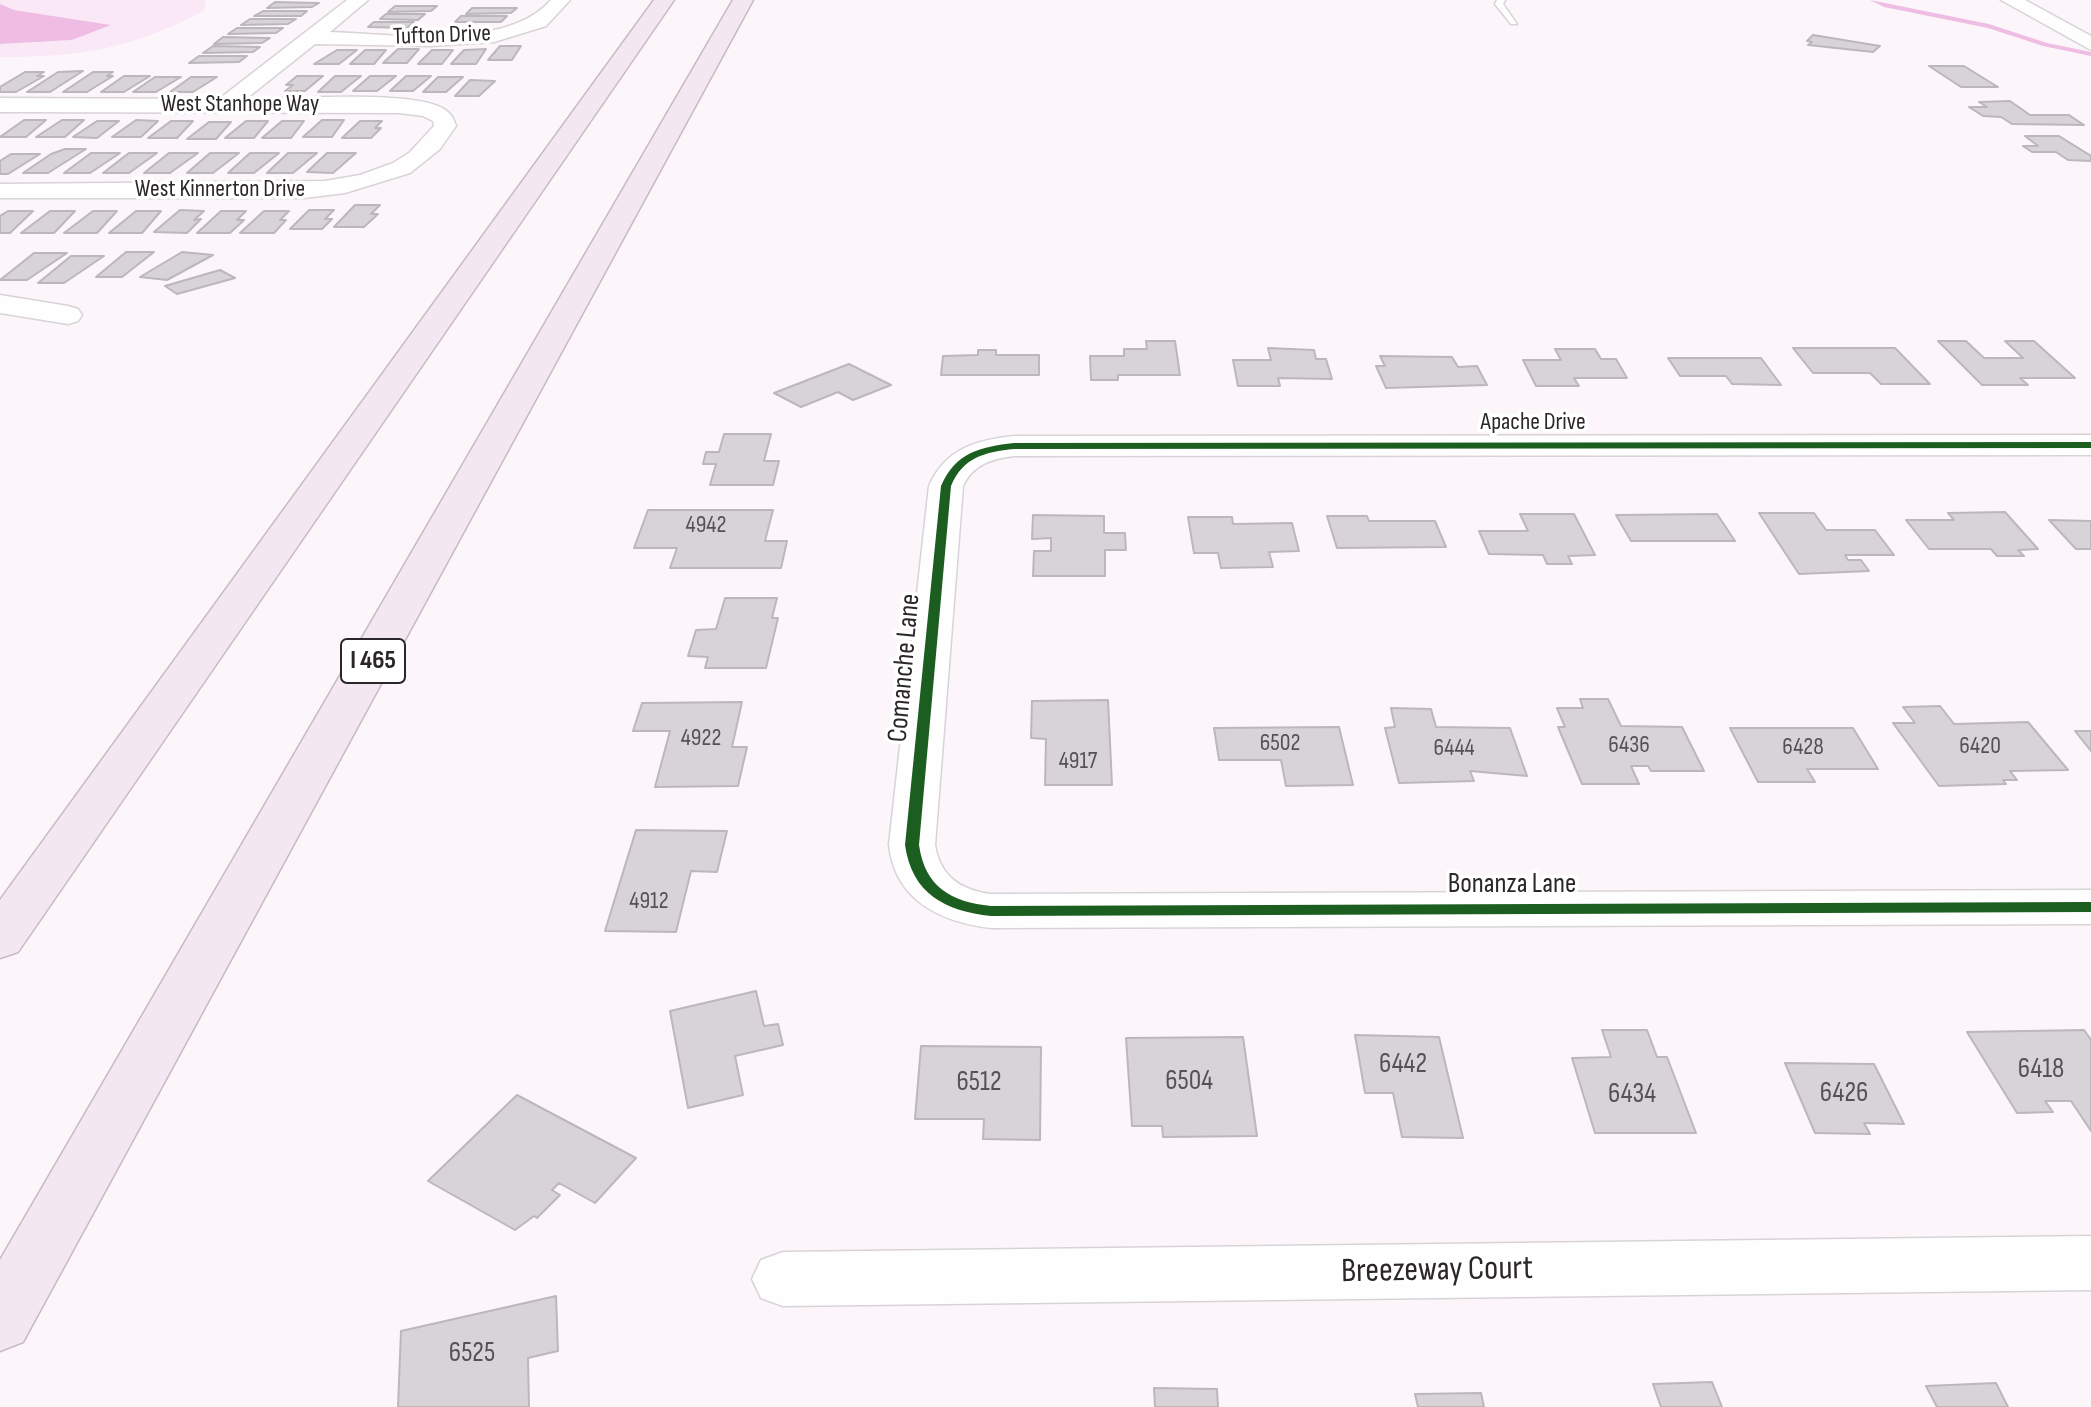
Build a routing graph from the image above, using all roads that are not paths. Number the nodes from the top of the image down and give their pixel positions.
1 (359, 0) edge
2 (561, 0) edge
3 (664, 0) edge
4 (743, 0) edge
5 (1501, 0) edge
6 (2011, 0) edge
7 (1514, 22) dead end
8 (312, 38) junction
9 (2091, 44) edge
10 (0, 105) edge
11 (225, 105) junction
12 (428, 146) joint
13 (0, 191) edge
14 (0, 304) edge
15 (68, 315) dead end
16 (2091, 445) edge
17 (977, 453) joint
18 (937, 893) joint
19 (2091, 907) edge
20 (0, 939) edge
21 (2091, 1263) edge
22 (783, 1279) dead end
23 (0, 1321) edge

1 - 8 street
2 - 8 street, Tufton Drive
3 - 20 highway
4 - 23 highway, I 465
5 - 7 lane
6 - 9 street
8 - 11 street
10 - 11 street, West Stanhope Way
11 - 12 street, West Stanhope Way
12 - 13 street, West Kinnerton Drive
14 - 15 street
16 - 17 street, Apache Drive
17 - 18 street, Comanche Lane
18 - 19 street, Bonanza Lane
21 - 22 street, Breezeway Court

